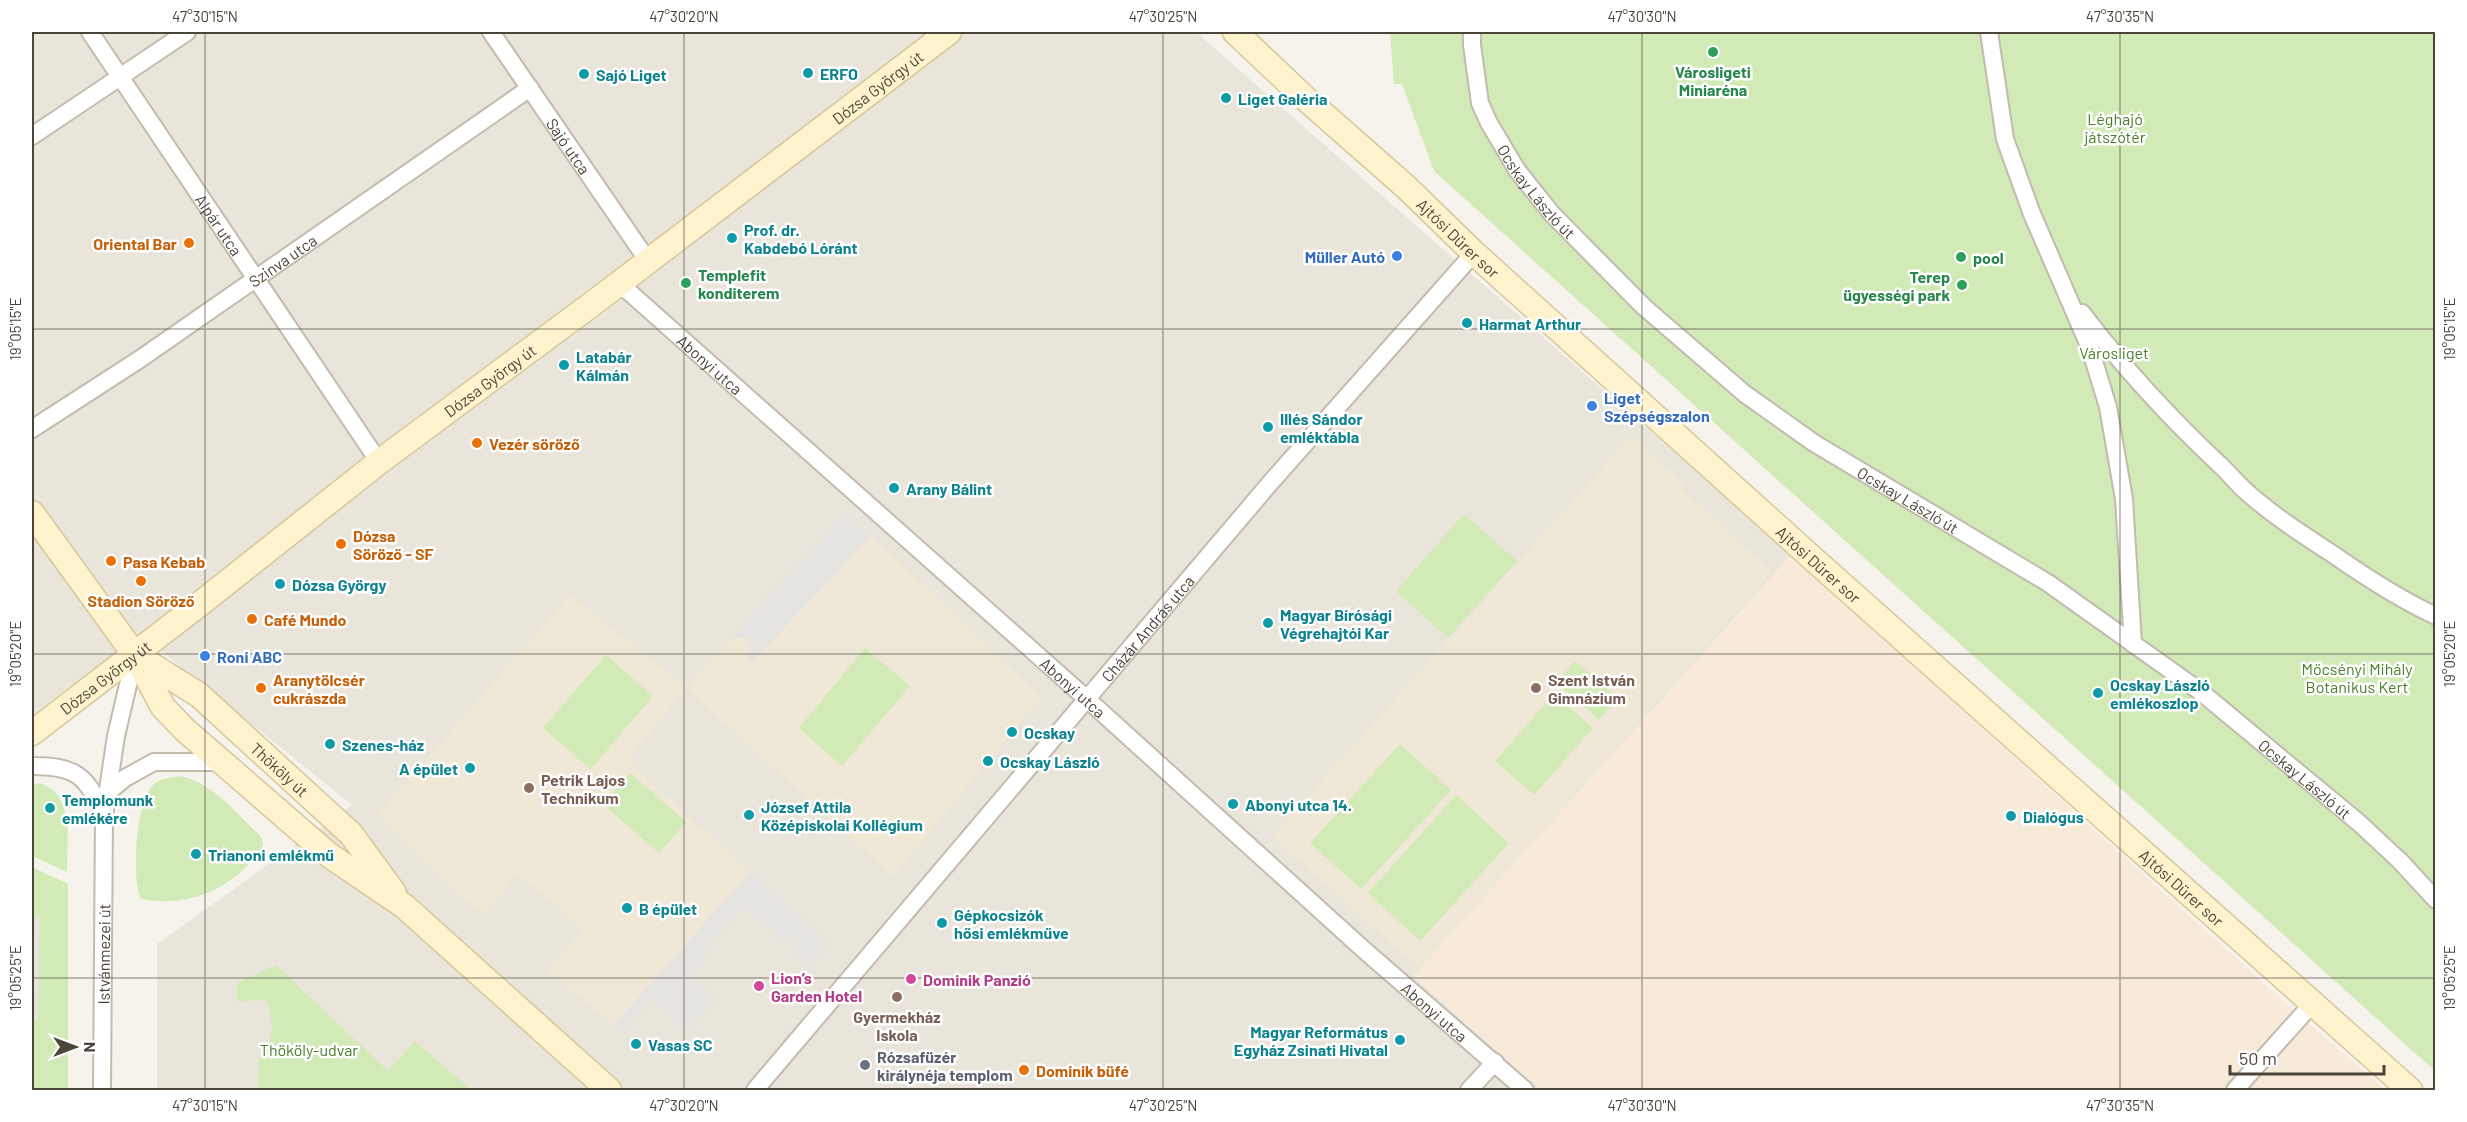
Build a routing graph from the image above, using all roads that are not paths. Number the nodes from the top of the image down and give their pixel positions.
1 (90, 32) edge
2 (188, 32) edge
3 (491, 32) edge
4 (949, 32) edge
5 (1235, 32) edge
6 (1472, 32) edge
7 (1989, 32) edge
8 (120, 76) junction
9 (530, 87) junction
10 (32, 136) edge
11 (1474, 253) junction
12 (648, 261) junction
13 (255, 277) junction
14 (619, 283) junction
15 (2069, 296) junction
16 (32, 429) edge
17 (379, 462) junction
18 (32, 513) edge
19 (2436, 615) edge
20 (2133, 644) junction
21 (135, 655) junction
22 (1088, 700) junction
23 (32, 733) edge
24 (220, 762) junction
25 (32, 766) edge
26 (106, 794) junction
27 (104, 816) junction
28 (2436, 900) edge
29 (404, 906) junction
30 (2312, 1004) junction
31 (1495, 1062) junction
32 (102, 1090) edge
33 (609, 1090) edge
34 (755, 1090) edge
35 (1469, 1090) edge
36 (1525, 1090) edge
37 (2235, 1090) edge
38 (2410, 1090) edge

1 - 8 street, Alpár utca
2 - 8 street
3 - 9 street, Sajó utca
4 - 12 main road, Dózsa György út
5 - 11 main road, Ajtósi Dürer sor
6 - 20 street, Ocskay László út
7 - 15 street
8 - 10 street
8 - 13 street, Alpár utca
9 - 12 street, Sajó utca
9 - 13 street, Szinva utca
11 - 22 street, Cházár András utca
11 - 30 main road, Ajtósi Dürer sor
12 - 14 main road, Dózsa György út
13 - 16 street, Szinva utca
13 - 17 street, Alpár utca
14 - 17 main road, Dózsa György út
14 - 22 street, Abonyi utca
15 - 19 street
15 - 20 street
17 - 21 main road, Dózsa György út
18 - 21 main road, Thököly út
20 - 28 street, Ocskay László út
21 - 23 main road, Dózsa György út
21 - 24 main road, Thököly út
21 - 26 street, Istvánmezei út
21 - 29 main road, Thököly út
22 - 31 street, Abonyi utca
22 - 34 street, Cházár András utca
24 - 26 street
24 - 29 main road, Thököly út
25 - 27 street, Istvánmezei út
26 - 27 street, Istvánmezei út
27 - 32 street, Istvánmezei út
29 - 33 main road, Thököly út
30 - 37 street
30 - 38 main road, Ajtósi Dürer sor
31 - 35 street
31 - 36 street, Abonyi utca

